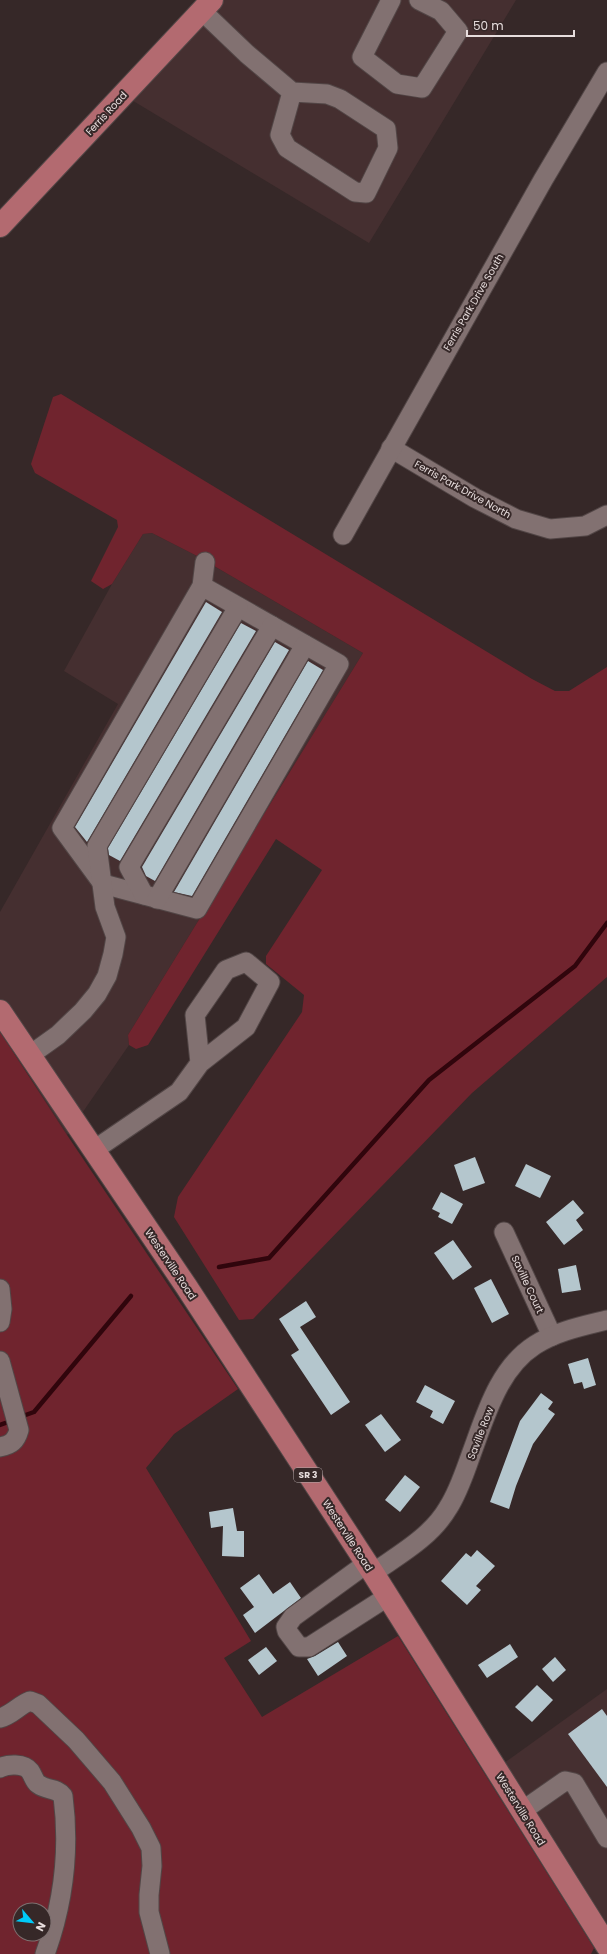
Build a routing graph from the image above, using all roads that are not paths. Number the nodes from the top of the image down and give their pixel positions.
1 (391, 0) edge
2 (419, 0) edge
3 (207, 5) edge
4 (607, 72) edge
5 (292, 92) junction
6 (0, 226) edge
7 (391, 448) junction
8 (607, 515) edge
9 (342, 535) dead end
10 (205, 562) dead end
11 (202, 586) junction
12 (238, 607) junction
13 (272, 626) junction
14 (305, 645) junction
15 (103, 884) junction
16 (151, 897) junction
17 (0, 1011) edge
18 (30, 1055) junction
19 (200, 1063) junction
20 (94, 1150) junction
21 (504, 1232) dead end
22 (0, 1289) edge
23 (607, 1320) edge
24 (0, 1322) edge
25 (552, 1336) junction
26 (0, 1361) edge
27 (0, 1447) edge
28 (370, 1569) junction
29 (387, 1597) junction
30 (0, 1718) edge
31 (0, 1768) edge
32 (522, 1811) junction
33 (607, 1838) edge
34 (606, 1941) edge
35 (45, 1954) edge
36 (160, 1954) edge

1 - 2 street
3 - 5 street
3 - 6 main road, Ferris Road
4 - 7 street, Ferris Park Drive South
5 - 5 street
7 - 8 street, Ferris Park Drive North
7 - 9 street, Ferris Park Drive South
10 - 11 street
11 - 12 street
11 - 15 street
12 - 13 street
12 - 15 street
13 - 14 street
13 - 16 street
14 - 16 street
14 - 16 street
15 - 16 street
15 - 18 street
17 - 18 main road, Westerville Road / SR 3
18 - 20 main road, Westerville Road / SR 3
19 - 19 street
19 - 20 street
20 - 28 main road, Westerville Road / SR 3
21 - 25 street, Saville Court
22 - 24 street
23 - 25 street, Saville Row
25 - 28 street, Saville Row
26 - 27 street
28 - 29 main road, Westerville Road / SR 3
28 - 29 street, Saville Row
29 - 32 main road, Westerville Road / SR 3
30 - 36 street
31 - 35 street
32 - 33 street
32 - 34 main road, Westerville Road / SR 3

